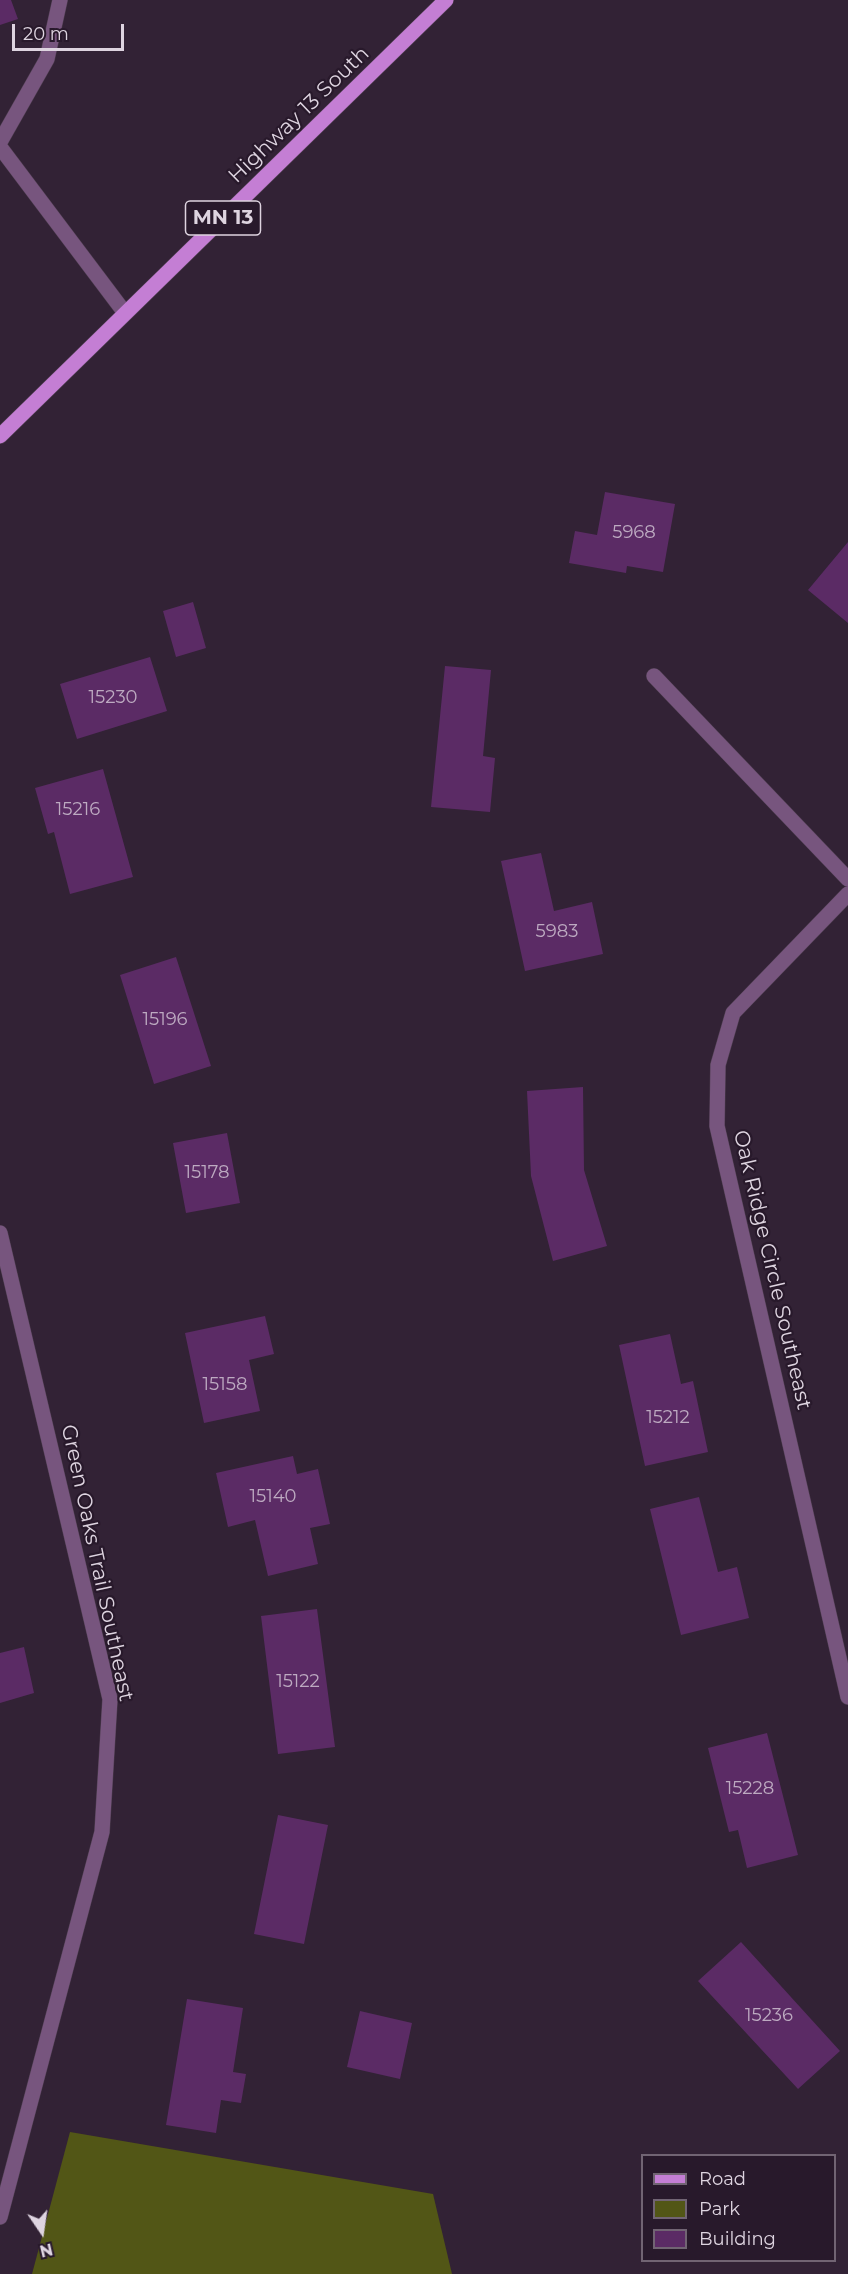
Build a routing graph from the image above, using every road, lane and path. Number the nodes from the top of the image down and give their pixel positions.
1 (60, 0) edge
2 (446, 0) edge
3 (0, 141) edge
4 (0, 147) edge
5 (125, 313) junction
6 (0, 436) edge
7 (654, 676) dead end
8 (848, 879) edge
9 (848, 894) edge
10 (0, 1233) edge
11 (848, 1698) edge
12 (0, 2217) edge

1 - 3 street
2 - 5 main road, Highway 13 South / MN 13
4 - 5 street
5 - 6 main road, Highway 13 South / MN 13
7 - 8 street
9 - 11 street, Oak Ridge Circle Southeast
10 - 12 street, Green Oaks Trail Southeast

